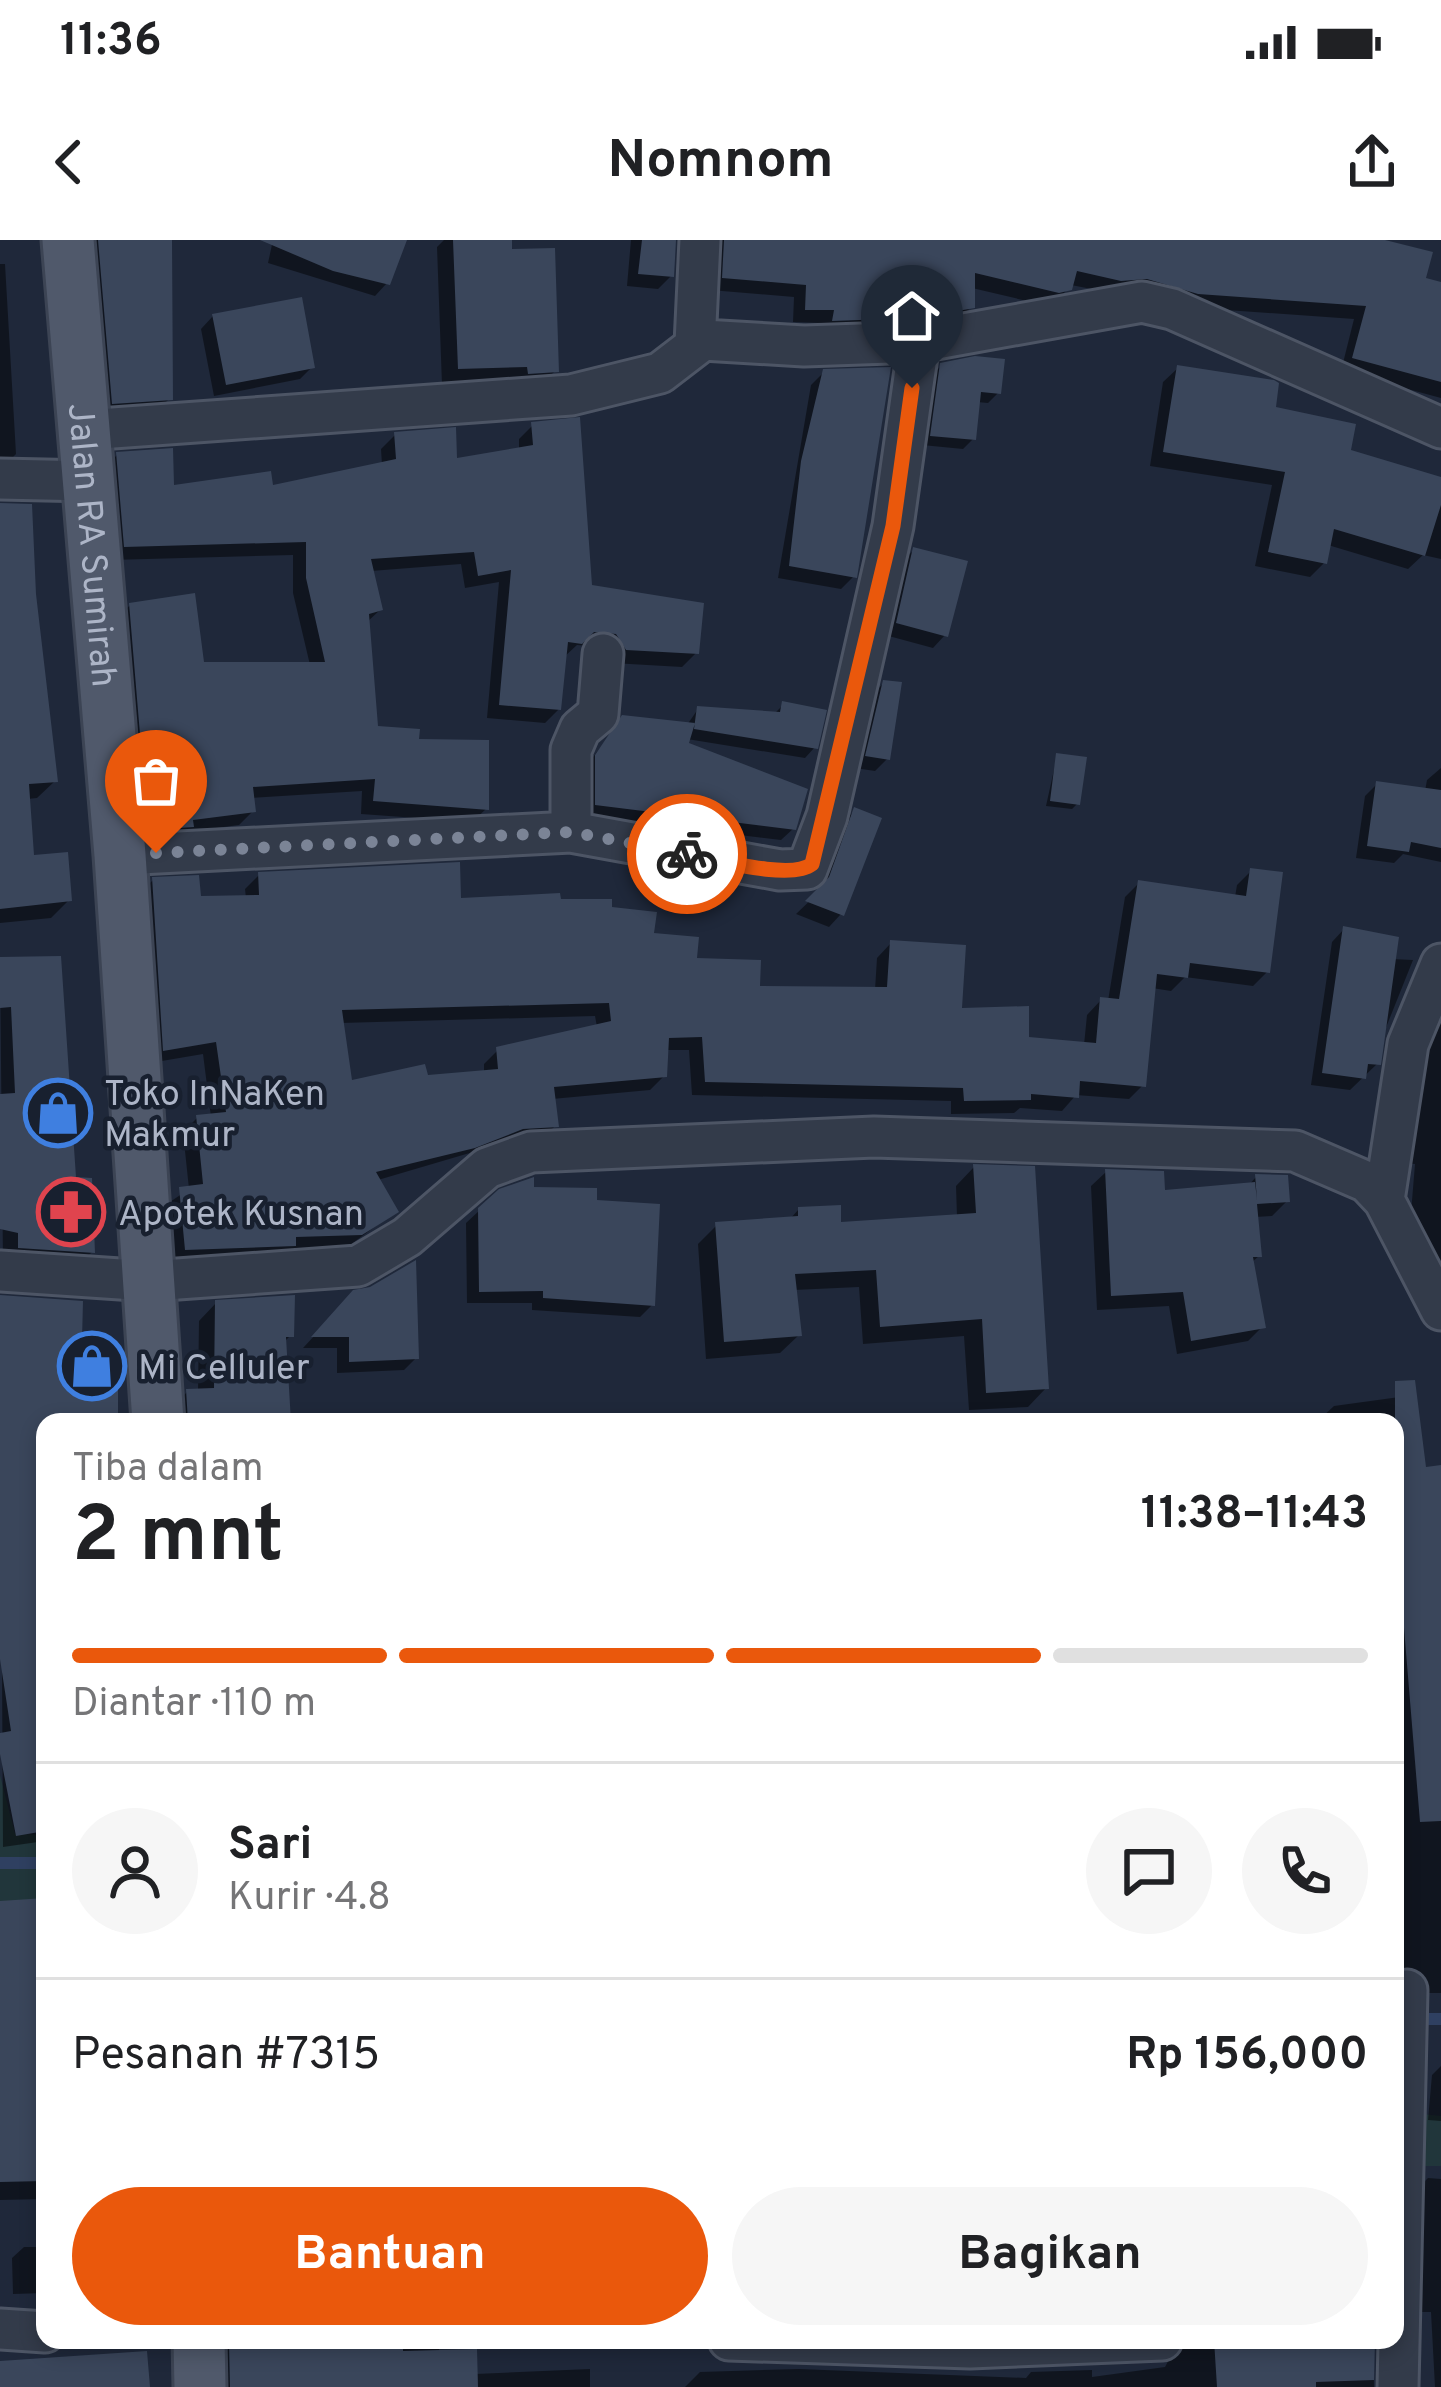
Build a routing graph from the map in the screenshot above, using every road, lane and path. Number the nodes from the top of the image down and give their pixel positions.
1 (68, 240) edge
2 (700, 240) edge
3 (919, 342) junction
4 (695, 344) junction
5 (1441, 428) edge
6 (86, 430) junction
7 (0, 479) edge
8 (90, 481) junction
9 (603, 655) dead end
10 (571, 832) junction
11 (120, 855) junction
12 (1441, 964) edge
13 (1384, 1200) junction
14 (0, 1271) edge
15 (150, 1281) junction
16 (1441, 1310) edge
17 (157, 1413) edge
18 (1411, 2001) edge
19 (1404, 2131) edge
20 (0, 2329) edge
21 (36, 2331) edge
22 (200, 2349) edge
23 (1397, 2349) edge
24 (200, 2387) edge
25 (1398, 2387) edge

1 - 6 main road, Jalan RA Sumirah
2 - 4 street
3 - 4 street
3 - 5 street
3 - 10 street
4 - 6 street
6 - 8 main road, Jalan RA Sumirah
7 - 8 street
8 - 11 main road, Jalan RA Sumirah
9 - 10 street
10 - 11 street
11 - 15 main road, Jalan RA Sumirah
12 - 13 street
13 - 15 street
13 - 16 street
14 - 15 street
15 - 17 main road, Jalan RA Sumirah
18 - 19 street
20 - 21 street
22 - 24 main road
23 - 25 street

